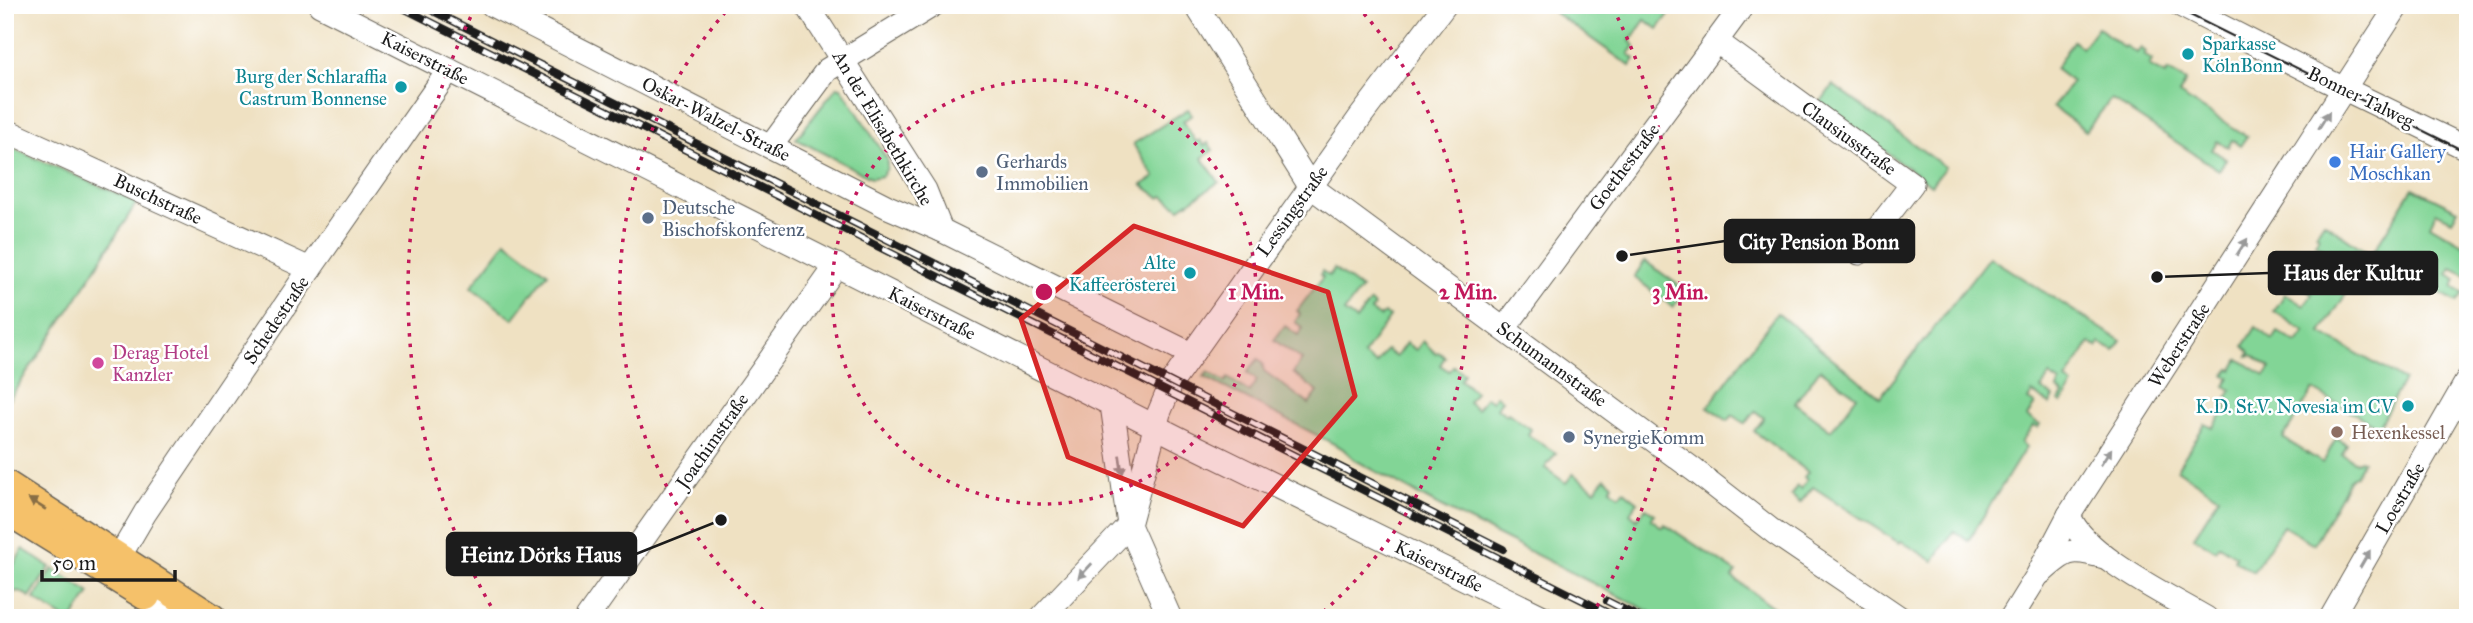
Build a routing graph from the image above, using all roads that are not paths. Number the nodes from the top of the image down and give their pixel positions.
1 (320, 5) edge
2 (807, 5) edge
3 (933, 5) edge
4 (1196, 5) edge
5 (1445, 5) edge
6 (1743, 5) edge
7 (2180, 5) edge
8 (2398, 5) edge
9 (507, 9) edge
10 (1716, 41) junction
11 (842, 61) junction
12 (444, 67) junction
13 (2344, 89) junction
14 (5, 130) edge
15 (771, 146) junction
16 (2468, 149) edge
17 (1310, 186) junction
18 (941, 230) junction
19 (1859, 253) dead end
20 (830, 262) junction
21 (310, 269) junction
22 (1504, 329) junction
23 (1191, 354) junction
24 (2468, 379) edge
25 (1112, 405) junction
26 (1155, 427) junction
27 (5, 484) edge
28 (5, 509) edge
29 (2069, 515) junction
30 (1129, 525) junction
31 (2105, 557) junction
32 (114, 565) junction
33 (2037, 576) junction
34 (164, 614) edge
35 (212, 618) edge
36 (587, 618) edge
37 (1041, 618) edge
38 (1170, 618) edge
39 (1545, 618) edge
40 (1900, 618) edge
41 (2011, 618) edge
42 (2206, 618) edge
43 (2331, 618) edge

1 - 12 street, Kaiserstraße
2 - 11 street, An der Elisabethkirche
3 - 11 street
4 - 17 street, Schumannstraße
5 - 17 street, Lessingstraße
6 - 10 street, Goethestraße
7 - 13 street, Bonner Talweg
8 - 13 street, Weberstraße
9 - 15 street, Oskar-Walzel-Straße
10 - 19 street, Clausiusstraße
10 - 22 street, Goethestraße
11 - 15 street
11 - 18 street, An der Elisabethkirche
12 - 20 street, Kaiserstraße
12 - 21 street, Schedestraße
13 - 16 street, Bonner Talweg
29 -> 13 street, Weberstraße
14 - 21 street, Buschstraße
15 - 18 street, Oskar-Walzel-Straße
17 - 22 street, Schumannstraße
17 - 23 street, Lessingstraße
18 - 23 street
20 - 25 street, Kaiserstraße
20 - 36 street, Joachimstraße
21 - 32 street, Schedestraße
22 - 40 street, Schumannstraße
23 - 26 street, Lessingstraße
43 -> 24 street, Loestraße
25 - 26 street, Kaiserstraße
25 -> 30 street
26 - 30 street, Lessingstraße
26 - 39 street, Kaiserstraße
32 -> 27 main road
28 - 32 main road
29 - 31 street
29 - 33 street, Weberstraße
30 -> 37 street
30 - 38 street
31 - 33 street
31 - 42 street
32 - 34 main road
32 - 35 main road
33 - 41 street, Weberstraße

